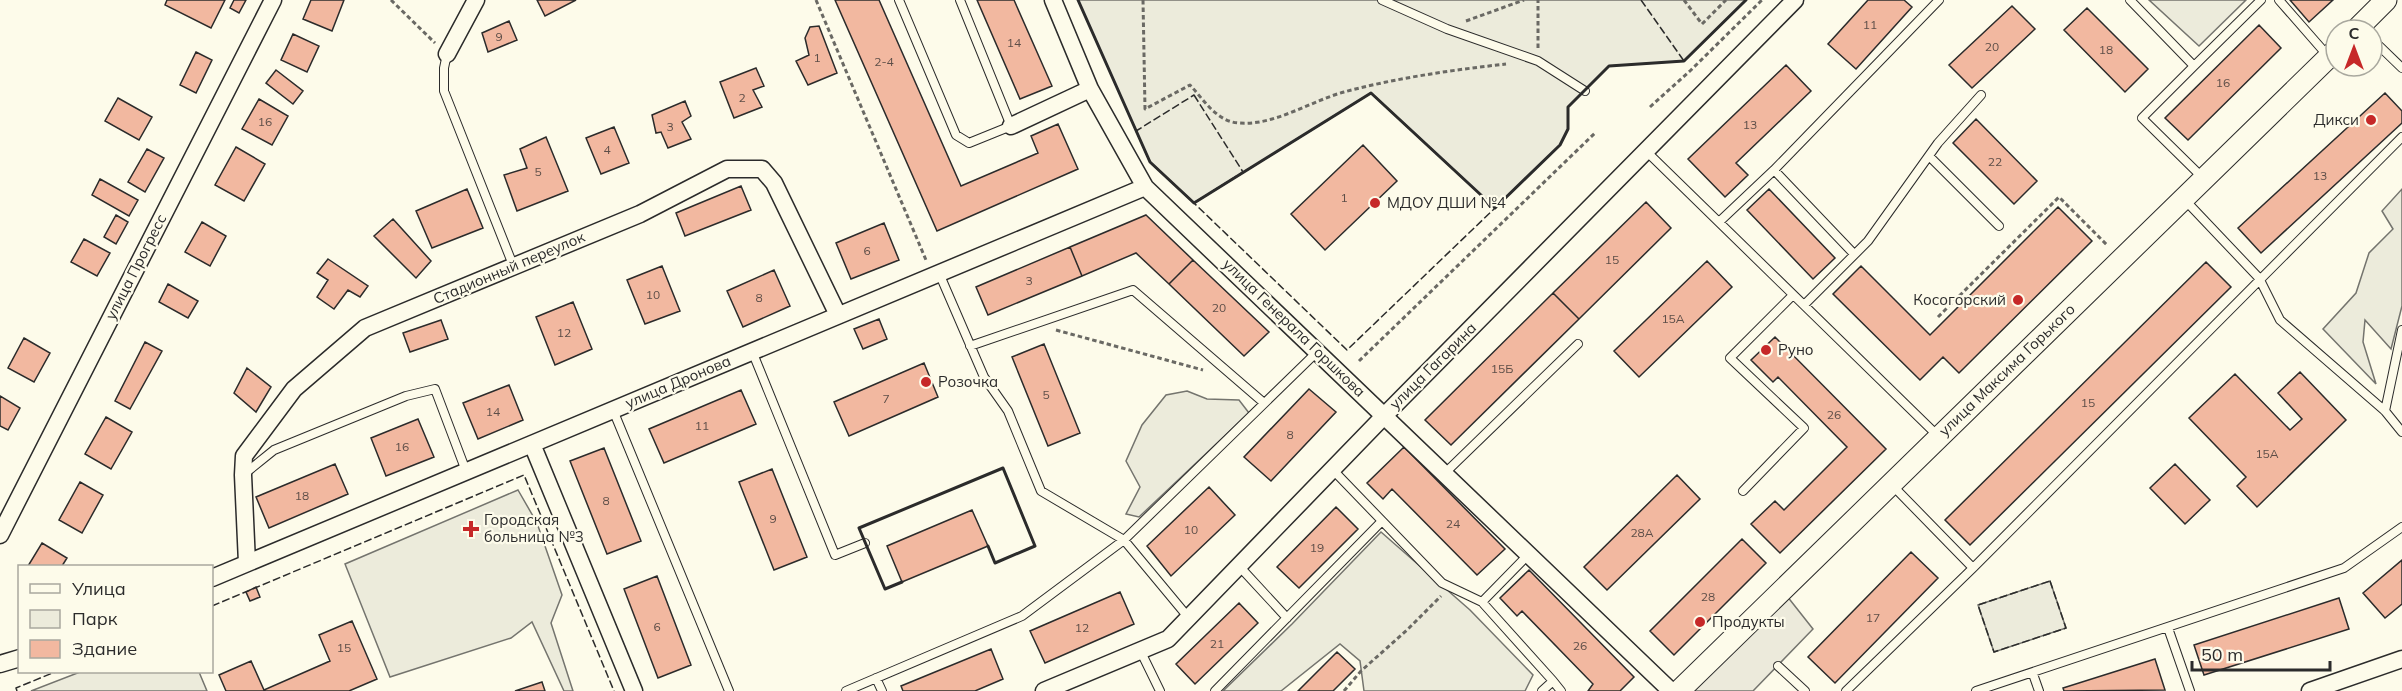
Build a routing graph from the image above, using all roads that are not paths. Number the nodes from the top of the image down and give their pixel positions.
1 (273, 0) edge
2 (476, 0) edge
3 (899, 0) edge
4 (960, 0) edge
5 (1053, 0) edge
6 (1382, 0) edge
7 (1795, 0) edge
8 (1939, 0) edge
9 (2130, 0) edge
10 (2261, 0) edge
11 (2278, 0) edge
12 (2386, 0) edge
13 (2373, 18) edge
14 (2324, 45) edge
15 (2384, 51) edge
16 (447, 54) joint
17 (2324, 61) edge
18 (2194, 66) junction
19 (2402, 68) edge
20 (1090, 89) junction
21 (1585, 91) dead end
22 (1981, 95) dead end
23 (1011, 126) junction
24 (2402, 137) edge
25 (1646, 151) junction
26 (1929, 156) junction
27 (1774, 170) junction
28 (2204, 179) junction
29 (1145, 187) junction
30 (2183, 198) junction
31 (1719, 222) junction
32 (1999, 226) dead end
33 (1854, 254) junction
34 (513, 266) junction
35 (936, 274) junction
36 (2259, 278) junction
37 (1793, 294) junction
38 (1804, 305) junction
39 (837, 315) junction
40 (2402, 330) edge
41 (1578, 344) dead end
42 (970, 346) junction
43 (1318, 350) junction
44 (752, 351) junction
45 (1264, 404) junction
46 (613, 410) junction
47 (2385, 411) junction
48 (1385, 415) junction
49 (2402, 432) edge
50 (1938, 436) junction
51 (532, 444) junction
52 (1332, 469) junction
53 (466, 471) junction
54 (1445, 473) junction
55 (243, 475) junction
56 (1890, 483) junction
57 (1743, 491) dead end
58 (1382, 521) junction
59 (2402, 527) edge
60 (0, 535) edge
61 (1124, 540) junction
62 (866, 543) dead end
63 (1528, 554) junction
64 (247, 563) junction
65 (1239, 566) junction
66 (1973, 568) junction
67 (213, 578) edge
68 (1482, 602) junction
69 (1188, 617) junction
70 (1287, 618) junction
71 (2168, 628) junction
72 (1140, 650) junction
73 (18, 659) edge
74 (2402, 659) edge
75 (0, 664) edge
76 (1778, 666) dead end
77 (2033, 674) junction
78 (876, 678) junction
79 (1553, 681) junction
80 (634, 691) edge
81 (729, 691) edge
82 (846, 691) edge
83 (882, 691) edge
84 (1044, 691) edge
85 (1160, 691) edge
86 (1215, 691) edge
87 (1542, 691) edge
88 (1561, 691) edge
89 (1671, 691) edge
90 (1679, 691) edge
91 (1805, 691) edge
92 (1846, 691) edge
93 (1976, 691) edge
94 (2039, 691) edge
95 (2190, 691) edge
96 (2310, 691) edge

1 - 60 street, улица Прогресс
2 - 16 street
3 - 23 lane
4 - 23 lane
5 - 20 street, улица Генерала Горшкова
6 - 21 lane
7 - 25 street, улица Гагарина
8 - 27 lane
9 - 18 lane
10 - 18 lane
11 - 14 lane
12 - 13 street
15 - 19 lane
16 - 34 lane
17 - 28 street, улица Максима Горького
18 - 28 lane
20 - 23 street
20 - 29 street, улица Генерала Горшкова
22 - 26 lane
24 - 36 lane
25 - 31 lane
25 - 48 street, улица Гагарина
26 - 32 lane
26 - 33 lane
27 - 31 lane
27 - 33 lane
28 - 30 street, улица Максима Горького
29 - 35 street, улица Дронова
29 - 43 street, улица Генерала Горшкова
30 - 36 lane
30 - 50 street, улица Максима Горького
31 - 37 lane
33 - 38 lane
34 - 39 street, Стадионный переулок
34 - 55 street, Стадионный переулок
35 - 39 street, улица Дронова
35 - 42 lane
36 - 47 lane
36 - 66 lane
37 - 38 lane
37 - 57 lane
38 - 50 lane
39 - 44 street, улица Дронова
40 - 47 lane
41 - 54 lane
42 - 45 lane
42 - 61 lane
43 - 45 lane
43 - 48 street, улица Генерала Горшкова
44 - 46 street, улица Дронова
44 - 62 lane
45 - 61 lane
46 - 51 street, улица Дронова
46 - 81 lane
47 - 49 lane
48 - 52 street, улица Гагарина
48 - 54 street, улица Генерала Горшкова
50 - 56 street, улица Максима Горького
51 - 53 street, улица Дронова
51 - 80 street
52 - 58 lane
52 - 65 street, улица Гагарина
53 - 55 lane
53 - 64 street, улица Дронова
54 - 63 street, улица Генерала Горшкова
55 - 64 street, Стадионный переулок
56 - 66 lane
56 - 90 street, улица Максима Горького
58 - 68 lane
58 - 70 lane
59 - 71 lane
61 - 69 lane
61 - 78 lane
63 - 68 lane
63 - 89 street, улица Генерала Горшкова
64 - 67 street, улица Дронова
65 - 69 street, улица Гагарина
65 - 70 lane
66 - 92 lane
68 - 79 lane
69 - 72 street, улица Гагарина
70 - 86 lane
71 - 77 lane
71 - 95 lane
72 - 84 street, улица Гагарина
72 - 85 lane
73 - 75 street
74 - 96 street
76 - 91 lane
77 - 93 lane
77 - 94 lane
78 - 82 lane
78 - 83 lane
79 - 87 lane
79 - 88 lane

